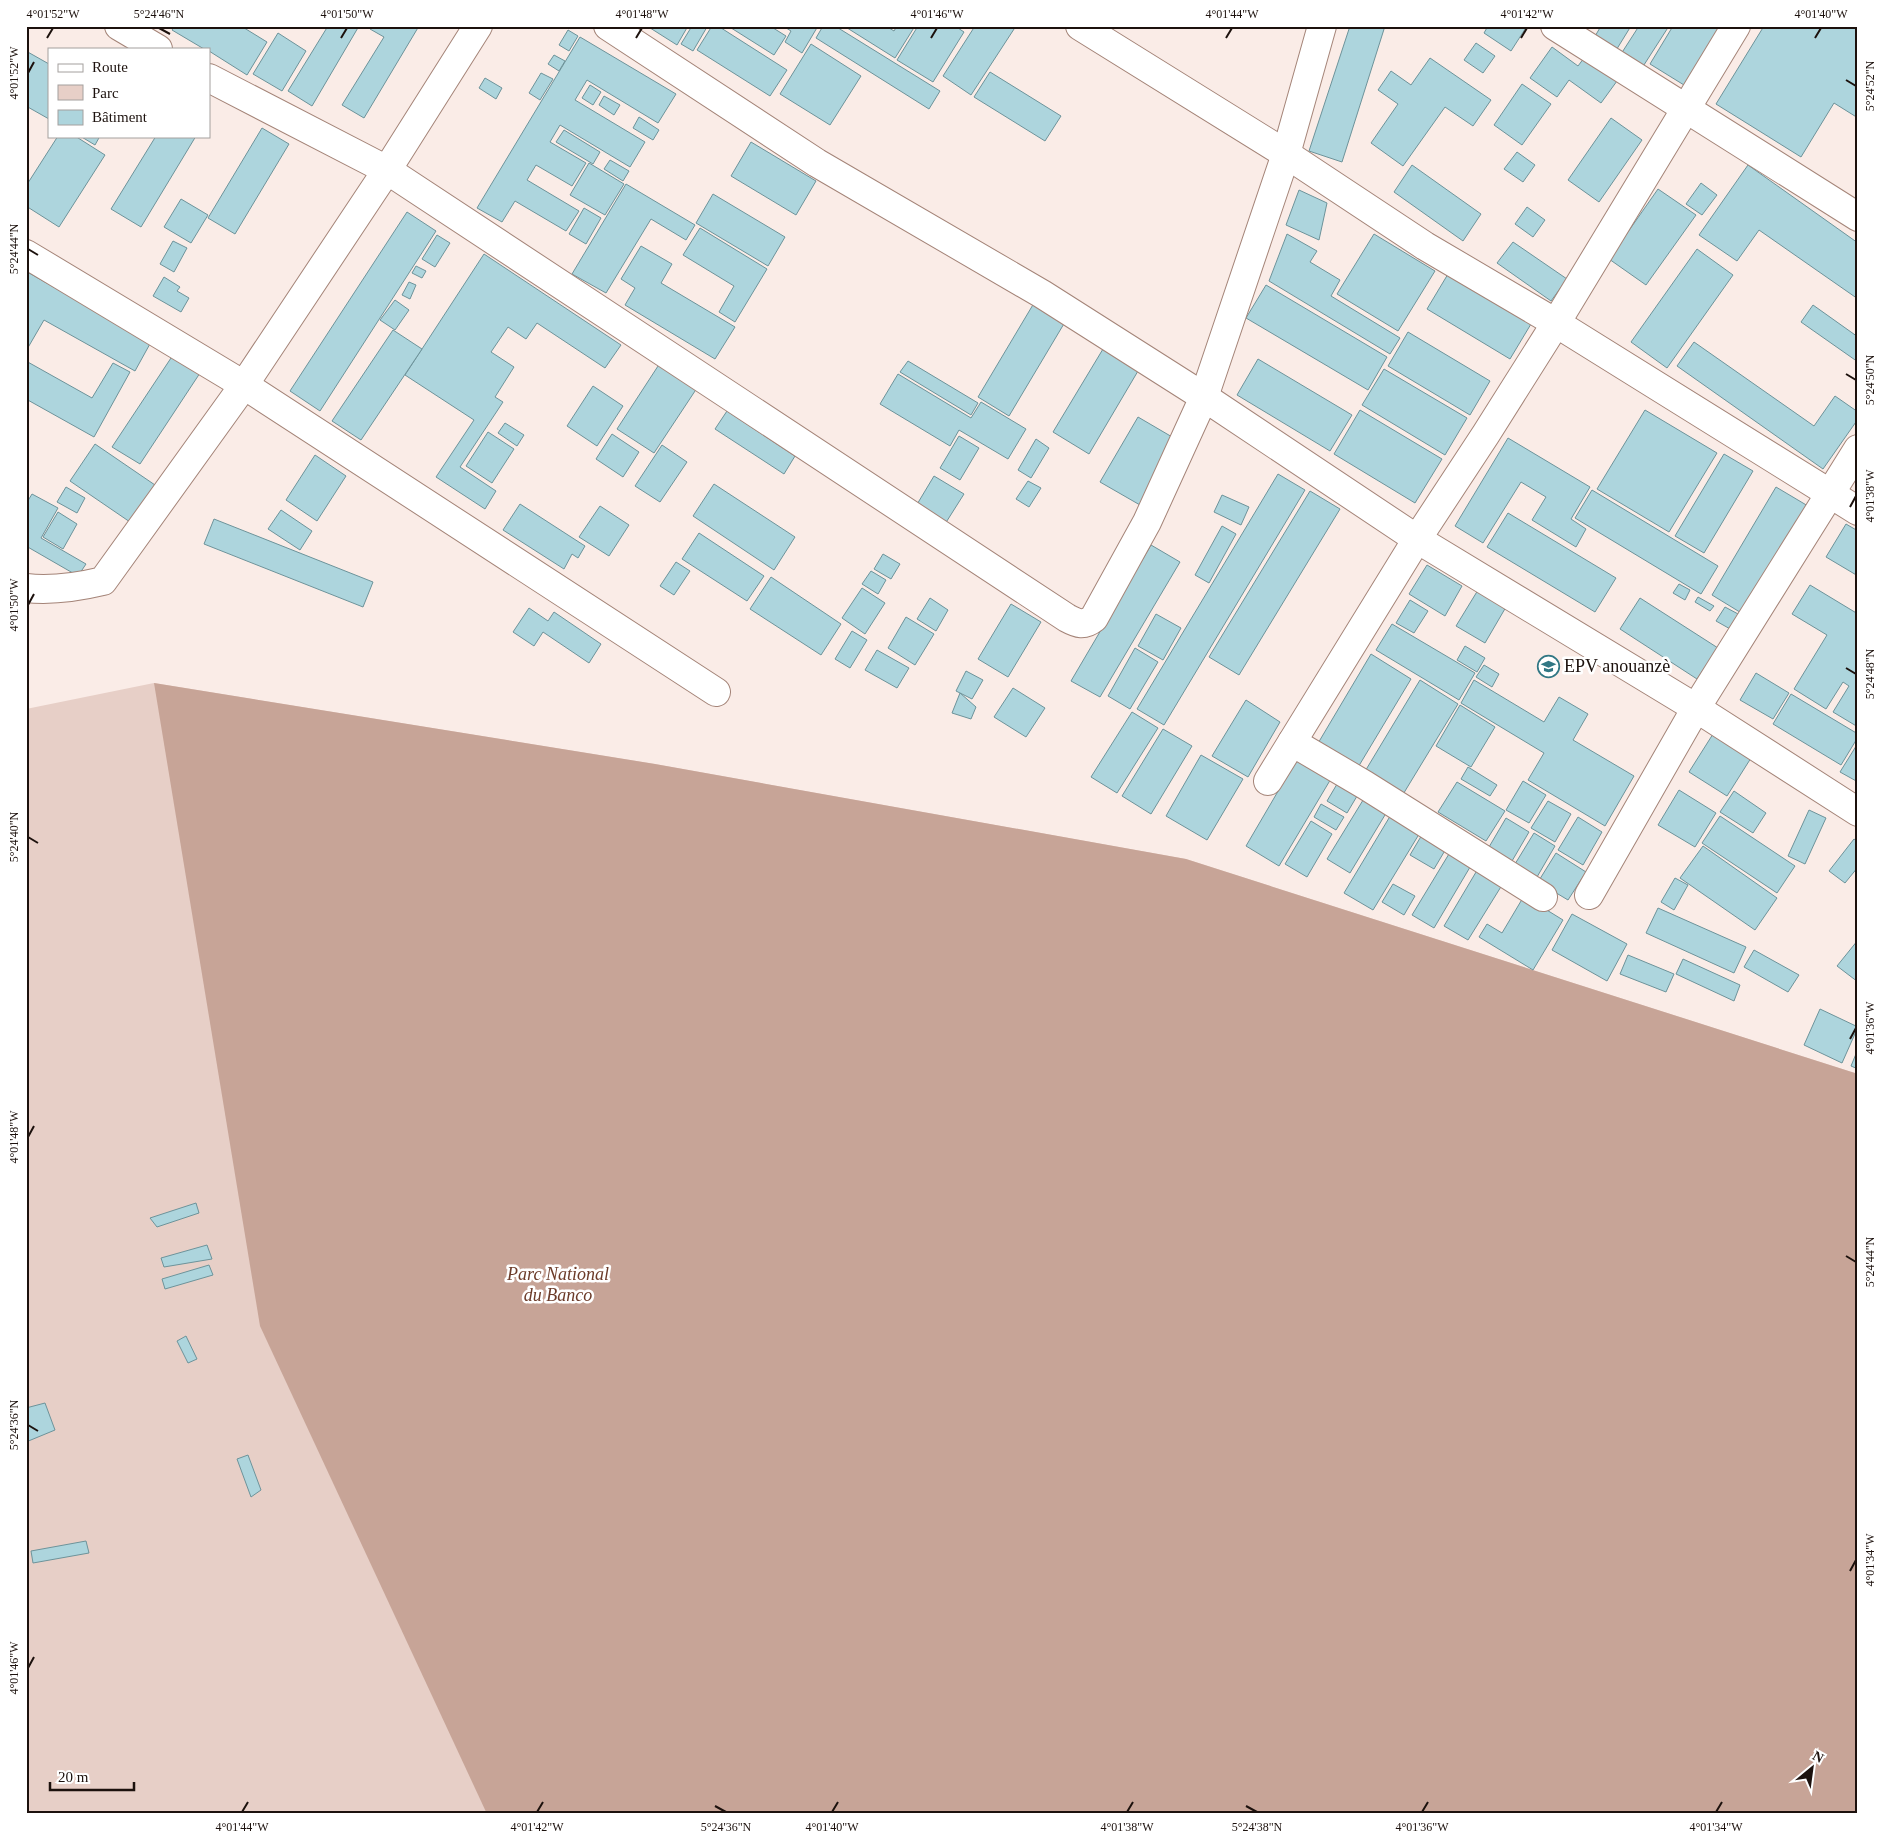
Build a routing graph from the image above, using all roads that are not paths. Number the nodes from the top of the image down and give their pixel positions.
1 (119, 26) edge
2 (478, 26) edge
3 (608, 26) edge
4 (1080, 26) edge
5 (1322, 26) edge
6 (1555, 26) edge
7 (1736, 26) edge
8 (156, 48) edge
9 (210, 79) edge
10 (1686, 109) junction
11 (1286, 154) junction
12 (387, 170) junction
13 (1858, 217) edge
14 (26, 254) edge
15 (1556, 323) junction
16 (244, 386) junction
17 (1204, 397) junction
18 (1858, 448) edge
19 (1829, 493) junction
20 (1858, 512) edge
21 (1417, 539) junction
22 (26, 588) edge
23 (716, 692) dead end
24 (1696, 708) junction
25 (1292, 742) junction
26 (1268, 781) dead end
27 (1858, 812) edge
28 (1590, 895) dead end
29 (1544, 897) dead end

1 - 8 street
2 - 12 street
3 - 17 street
4 - 11 street
5 - 11 street
6 - 10 street
7 - 10 street
9 - 12 street
10 - 13 street
10 - 15 street
11 - 15 street
11 - 17 street
12 - 16 street
12 - 17 street
14 - 16 street
15 - 19 street
15 - 21 street
16 - 22 street
16 - 23 street
17 - 21 street
18 - 19 street
19 - 20 street
19 - 24 street
21 - 24 street
21 - 25 street
24 - 27 street
24 - 28 street
25 - 26 street
25 - 29 street

